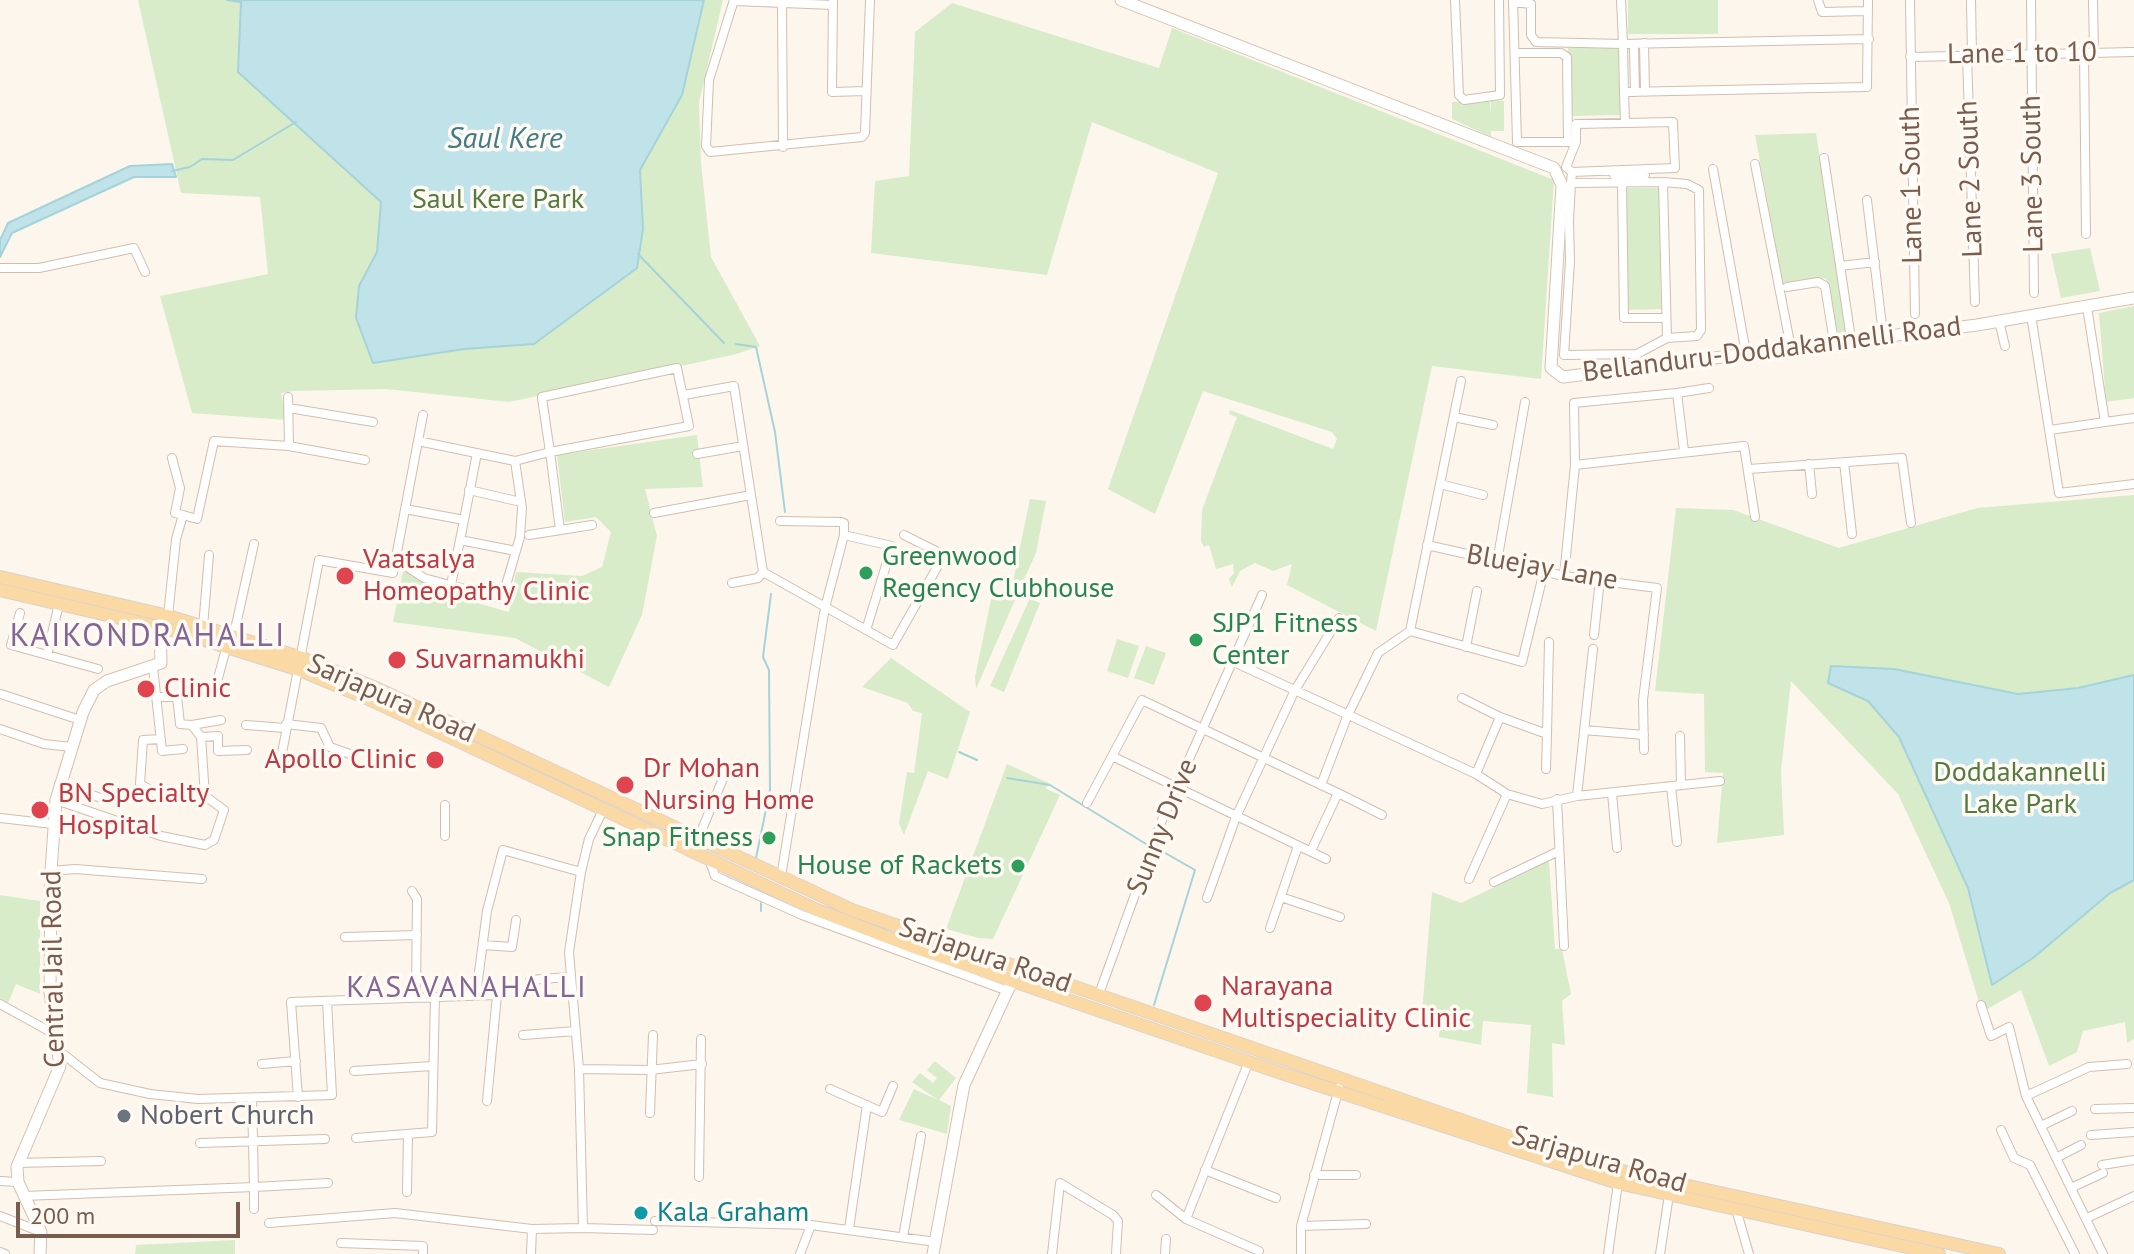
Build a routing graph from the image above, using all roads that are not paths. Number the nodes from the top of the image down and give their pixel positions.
1 (870, 0) edge
2 (1121, 0) edge
3 (1455, 0) edge
4 (1499, 0) edge
5 (1621, 0) edge
6 (1818, 0) edge
7 (1868, 0) edge
8 (1910, 0) edge
9 (1971, 0) edge
10 (2031, 0) edge
11 (2093, 0) edge
12 (734, 1) edge
13 (1513, 1) edge
14 (833, 2) edge
15 (782, 4) junction
16 (1868, 11) junction
17 (1869, 39) junction
18 (1644, 43) junction
19 (1623, 44) junction
20 (1634, 49) dead end
21 (2089, 52) junction
22 (2134, 52) edge
23 (1515, 53) junction
24 (2032, 54) junction
25 (1969, 55) junction
26 (1910, 57) junction
27 (866, 91) junction
28 (1624, 92) junction
29 (1640, 92) junction
30 (1625, 123) junction
31 (1572, 142) junction
32 (783, 147) junction
33 (1824, 158) dead end
34 (1755, 164) dead end
35 (1551, 166) junction
36 (1713, 169) dead end
37 (1569, 170) junction
38 (1601, 170) junction
39 (1645, 175) dead end
40 (1663, 182) junction
41 (1571, 183) junction
42 (1622, 184) junction
43 (1867, 200) dead end
44 (2086, 234) dead end
45 (1875, 262) junction
46 (1840, 266) junction
47 (0, 268) edge
48 (145, 272) dead end
49 (1787, 287) dead end
50 (2034, 293) dead end
51 (2134, 298) edge
52 (1975, 302) dead end
53 (2087, 307) junction
54 (1915, 314) dead end
55 (2031, 315) junction
56 (1665, 318) junction
57 (1999, 321) junction
58 (1883, 334) junction
59 (1667, 338) junction
60 (1851, 339) junction
61 (1834, 342) junction
62 (2005, 346) dead end
63 (1791, 348) junction
64 (1746, 353) junction
65 (1461, 381) dead end
66 (1709, 388) dead end
67 (1677, 393) junction
68 (684, 395) junction
69 (288, 397) dead end
70 (1525, 402) dead end
71 (289, 408) junction
72 (423, 415) dead end
73 (1454, 417) junction
74 (2134, 418) edge
75 (373, 422) dead end
76 (2105, 422) junction
77 (1493, 425) dead end
78 (2050, 430) junction
79 (418, 441) junction
80 (289, 446) junction
81 (743, 446) junction
82 (1684, 451) junction
83 (550, 452) junction
84 (477, 453) junction
85 (697, 454) dead end
86 (172, 458) dead end
87 (365, 460) dead end
88 (515, 461) junction
89 (1844, 462) junction
90 (1809, 464) junction
91 (1575, 465) junction
92 (1749, 469) junction
93 (1440, 484) junction
94 (2134, 484) edge
95 (469, 490) junction
96 (1812, 494) dead end
97 (751, 495) junction
98 (1483, 495) dead end
99 (521, 502) junction
100 (405, 509) junction
101 (654, 513) dead end
102 (183, 515) junction
103 (1755, 517) dead end
104 (464, 520) junction
105 (780, 521) dead end
106 (1911, 523) dead end
107 (592, 525) dead end
108 (560, 530) junction
109 (1852, 534) dead end
110 (529, 535) dead end
111 (844, 535) junction
112 (904, 535) dead end
113 (460, 540) junction
114 (254, 544) dead end
115 (1427, 545) junction
116 (516, 551) junction
117 (209, 555) dead end
118 (395, 559) junction
119 (1497, 562) junction
120 (1544, 571) junction
121 (763, 572) junction
122 (1564, 576) junction
123 (0, 577) edge
124 (1600, 579) junction
125 (732, 583) dead end
126 (451, 585) junction
127 (0, 590) edge
128 (1477, 591) dead end
129 (1262, 595) dead end
130 (59, 604) junction
131 (825, 611) junction
132 (20, 613) dead end
133 (1339, 618) dead end
134 (164, 622) junction
135 (203, 627) junction
136 (866, 630) junction
137 (1410, 631) junction
138 (1594, 635) dead end
139 (230, 640) junction
140 (1549, 642) dead end
141 (1466, 647) junction
142 (1593, 649) dead end
143 (47, 655) junction
144 (1234, 662) junction
145 (301, 664) junction
146 (153, 667) junction
147 (98, 669) dead end
148 (1295, 690) junction
149 (214, 693) dead end
150 (1, 694) edge
151 (158, 697) junction
152 (1462, 698) dead end
153 (1347, 717) junction
154 (1500, 717) junction
155 (80, 720) junction
156 (221, 720) dead end
157 (192, 725) junction
158 (246, 725) dead end
159 (286, 726) junction
160 (1204, 728) junction
161 (0, 729) edge
162 (1584, 730) junction
163 (1547, 734) junction
164 (1644, 735) junction
165 (1680, 736) dead end
166 (201, 737) junction
167 (161, 739) junction
168 (478, 745) junction
169 (71, 747) junction
170 (183, 749) dead end
171 (247, 750) dead end
172 (1644, 750) dead end
173 (282, 753) dead end
174 (353, 755) dead end
175 (1114, 757) junction
176 (1263, 759) junction
177 (727, 769) dead end
178 (1546, 769) dead end
179 (1476, 774) junction
180 (1720, 781) dead end
181 (59, 784) junction
182 (1681, 784) junction
183 (1321, 785) junction
184 (1671, 786) junction
185 (1176, 789) junction
186 (1338, 793) junction
187 (1612, 793) junction
188 (1507, 794) junction
189 (205, 796) junction
190 (1577, 796) junction
191 (101, 798) dead end
192 (1557, 799) junction
193 (56, 800) junction
194 (1087, 803) dead end
195 (445, 805) dead end
196 (603, 810) junction
197 (1382, 815) dead end
198 (1236, 817) junction
199 (0, 818) edge
200 (53, 824) junction
201 (445, 836) dead end
202 (698, 839) junction
203 (1677, 842) dead end
204 (1298, 846) junction
205 (1617, 848) dead end
206 (1311, 851) junction
207 (1559, 851) junction
208 (1326, 859) dead end
209 (51, 871) junction
210 (581, 872) junction
211 (781, 877) junction
212 (202, 879) dead end
213 (1469, 879) dead end
214 (1494, 882) dead end
215 (412, 891) dead end
216 (1281, 897) junction
217 (1207, 898) dead end
218 (814, 915) junction
219 (1340, 917) dead end
220 (516, 920) dead end
221 (1270, 928) dead end
222 (417, 935) junction
223 (345, 937) dead end
224 (915, 940) junction
225 (483, 945) junction
226 (1564, 946) dead end
227 (568, 977) junction
228 (530, 980) dead end
229 (1011, 985) junction
230 (1099, 994) junction
231 (476, 995) junction
232 (416, 997) junction
233 (435, 997) junction
234 (327, 1001) junction
235 (0, 1004) edge
236 (1981, 1005) dead end
237 (576, 1031) junction
238 (56, 1035) junction
239 (523, 1035) dead end
240 (653, 1035) dead end
241 (701, 1039) dead end
242 (58, 1050) junction
243 (296, 1061) junction
244 (1249, 1061) junction
245 (262, 1064) dead end
246 (702, 1064) junction
247 (2127, 1064) dead end
248 (432, 1066) junction
249 (579, 1069) junction
250 (650, 1070) junction
251 (354, 1071) dead end
252 (893, 1086) dead end
253 (1340, 1086) junction
254 (830, 1089) dead end
255 (2026, 1096) junction
256 (298, 1097) junction
257 (252, 1098) junction
258 (487, 1101) dead end
259 (867, 1105) junction
260 (2134, 1108) edge
261 (2095, 1109) dead end
262 (2072, 1111) dead end
263 (650, 1113) dead end
264 (2041, 1126) junction
265 (2001, 1130) dead end
266 (2134, 1132) edge
267 (408, 1134) junction
268 (2091, 1135) dead end
269 (921, 1136) dead end
270 (356, 1138) dead end
271 (325, 1139) dead end
272 (252, 1141) junction
273 (200, 1143) dead end
274 (2081, 1145) dead end
275 (2056, 1158) junction
276 (2134, 1160) edge
277 (101, 1161) dead end
278 (17, 1163) junction
279 (1205, 1170) junction
280 (1314, 1175) junction
281 (1356, 1175) dead end
282 (699, 1177) dead end
283 (0, 1181) edge
284 (18, 1182) junction
285 (328, 1183) dead end
286 (1618, 1183) junction
287 (254, 1187) junction
288 (2071, 1188) junction
289 (407, 1192) dead end
290 (1156, 1195) dead end
291 (1669, 1195) junction
292 (24, 1196) junction
293 (2134, 1196) edge
294 (1276, 1198) dead end
295 (254, 1209) dead end
296 (1736, 1209) junction
297 (0, 1216) edge
298 (2087, 1218) junction
299 (1186, 1219) junction
300 (269, 1223) dead end
301 (1366, 1224) dead end
302 (811, 1225) junction
303 (1301, 1226) junction
304 (583, 1228) junction
305 (532, 1229) junction
306 (849, 1229) junction
307 (41, 1232) junction
308 (1879, 1234) junction
309 (903, 1237) junction
310 (1166, 1239) dead end
311 (341, 1243) dead end
312 (934, 1248) edge
313 (1259, 1251) dead end
314 (40, 1254) edge
315 (423, 1254) edge
316 (531, 1254) edge
317 (800, 1254) edge
318 (1052, 1254) edge
319 (1116, 1254) edge
320 (1165, 1254) edge
321 (1301, 1254) edge
322 (1608, 1254) edge
323 (1660, 1254) edge
324 (1749, 1254) edge
325 (1939, 1254) edge
326 (1999, 1254) edge
327 (2075, 1254) edge
328 (2103, 1254) edge

1 - 27 street
2 - 35 street
3 - 4 street
5 - 19 street
6 - 16 street
7 - 16 street
8 - 26 street, Lane 1 South
9 - 25 street, Lane 2 South
10 - 24 street, Lane 3 South
11 - 21 street
12 - 15 street
12 - 32 street
13 - 19 street
13 - 23 street
14 - 15 street
14 - 27 street
15 - 32 street
16 - 17 street
17 - 18 street
17 - 29 street
18 - 19 street
18 - 29 street
19 - 28 street
20 - 29 street
21 - 22 street, Lane 1 to 10
21 - 24 street, Lane 1 to 10
21 - 44 street
23 - 31 street
23 - 31 street
24 - 25 street, Lane 1 to 10
24 - 50 street, Lane 3 South
25 - 26 street, Lane 1 to 10
25 - 52 street, Lane 2 South
26 - 54 street, Lane 1 South
27 - 32 street
28 - 29 street
28 - 30 street
30 - 31 street
30 - 38 street
31 - 37 street
33 - 46 street
34 - 63 street
35 - 37 street
35 - 64 street, Bellanduru-Doddakannelli Road
36 - 64 street
37 - 38 street
37 - 41 street
38 - 39 street
40 - 42 street
40 - 56 street
40 - 59 street
41 - 42 street
41 - 59 street
42 - 56 street
43 - 45 street
45 - 46 street
45 - 58 street
46 - 60 street
47 - 48 street
49 - 61 street
51 - 53 street, Bellanduru-Doddakannelli Road
53 - 55 street, Bellanduru-Doddakannelli Road
53 - 76 street
55 - 57 street, Bellanduru-Doddakannelli Road
55 - 78 street
56 - 59 street
57 - 58 street, Bellanduru-Doddakannelli Road
57 - 62 street
58 - 60 street, Bellanduru-Doddakannelli Road
60 - 61 street, Bellanduru-Doddakannelli Road
61 - 63 street, Bellanduru-Doddakannelli Road
63 - 64 street, Bellanduru-Doddakannelli Road
65 - 73 street
66 - 67 street
67 - 82 street
67 - 91 street
68 - 81 street
68 - 83 street
68 - 83 street
69 - 71 street
70 - 119 street
71 - 75 street
71 - 80 street
72 - 79 street
73 - 77 street
73 - 93 street
74 - 76 street
76 - 78 street
78 - 94 street
79 - 84 street
79 - 100 street
80 - 87 street
80 - 102 street
81 - 85 street
81 - 97 street
82 - 91 street
82 - 92 street
83 - 88 street
83 - 108 street
84 - 88 street
84 - 95 street
86 - 102 street
88 - 99 street
89 - 90 street
89 - 106 street
89 - 109 street
90 - 92 street
90 - 96 street
91 - 122 street
92 - 103 street
93 - 98 street
93 - 115 street
95 - 99 street
95 - 104 street
97 - 101 street
97 - 121 street
99 - 116 street
100 - 104 street
100 - 118 street
102 - 134 street
104 - 113 street
105 - 111 street
107 - 108 street
108 - 110 street
111 - 131 street
111 - 136 street
112 - 136 street
113 - 116 street
113 - 126 street
114 - 139 street
115 - 119 street, Bluejay Lane
115 - 137 street
116 - 126 street
117 - 135 street
118 - 126 street
118 - 145 street
119 - 120 street, Bluejay Lane
120 - 122 street, Bluejay Lane
120 - 141 street
121 - 125 street
121 - 131 street
122 - 124 street, Bluejay Lane
123 - 134 main road, Sarjapura Road
124 - 138 street
124 - 164 street, Bluejay Lane
127 - 130 main road, Sarjapura Road
128 - 141 street
129 - 144 street, Sunny Drive
130 - 134 main road, Sarjapura Road
130 - 143 street
131 - 136 street
131 - 211 street
132 - 143 street
133 - 148 street
134 - 135 main road, Sarjapura Road
134 - 139 main road, Sarjapura Road
134 - 146 street
135 - 139 main road, Sarjapura Road
137 - 141 street
137 - 153 street
139 - 145 main road, Sarjapura Road
139 - 149 street
140 - 163 street
142 - 162 street
143 - 147 street
144 - 148 street
144 - 160 street, Sunny Drive
145 - 159 street
145 - 168 main road, Sarjapura Road
146 - 151 street
146 - 155 street, Central Jail Road
148 - 153 street
148 - 176 street
150 - 155 street
151 - 157 street
151 - 167 street
152 - 154 street
153 - 179 street
153 - 183 street
154 - 163 street
154 - 179 street
155 - 169 street, Central Jail Road
156 - 157 street
157 - 166 street
158 - 159 street
159 - 173 street
159 - 174 street
160 - 175 street
160 - 176 street
160 - 185 street, Sunny Drive
161 - 169 street
162 - 164 street
162 - 190 street
163 - 178 street
164 - 172 street
165 - 182 street
166 - 171 street
166 - 189 street
167 - 170 street
167 - 189 street
168 - 196 main road, Sarjapura Road
168 - 202 main road, Sarjapura Road
169 - 181 street, Central Jail Road
175 - 185 street
175 - 194 street
176 - 183 street
176 - 198 street
177 - 202 street
179 - 188 street
180 - 182 street
181 - 191 street
181 - 193 street, Central Jail Road
182 - 184 street
183 - 186 street
184 - 187 street
184 - 203 street
185 - 198 street
185 - 230 street, Sunny Drive
186 - 197 street
186 - 206 street
187 - 190 street
187 - 205 street
188 - 192 street
188 - 213 street
189 - 193 street
190 - 192 street
192 - 207 street
193 - 200 street, Central Jail Road
195 - 201 street
196 - 210 street
196 - 218 main road, Sarjapura Road
198 - 204 street
198 - 217 street
199 - 200 street
200 - 209 street, Central Jail Road
202 - 211 main road, Sarjapura Road
204 - 206 street
204 - 216 street
206 - 208 street
207 - 214 street
207 - 226 street
209 - 212 street
209 - 238 street, Central Jail Road
210 - 225 street
210 - 227 street
211 - 224 main road, Sarjapura Road
215 - 222 street
216 - 219 street
216 - 221 street
218 - 224 main road, Sarjapura Road
218 - 229 street
220 - 225 street
222 - 223 street
222 - 232 street
224 - 229 main road, Sarjapura Road
224 - 230 main road, Sarjapura Road
225 - 231 street
227 - 228 street
227 - 237 street
229 - 244 main road, Sarjapura Road
229 - 312 street
230 - 253 main road, Sarjapura Road
231 - 233 street
231 - 258 street
232 - 233 street
232 - 234 street
233 - 248 street
234 - 243 street
234 - 256 street
235 - 238 street
236 - 255 street
237 - 239 street
237 - 249 street
238 - 242 street, Central Jail Road
240 - 250 street
241 - 246 street
242 - 257 street
242 - 278 street, Central Jail Road
243 - 245 street
243 - 256 street
244 - 253 main road, Sarjapura Road
244 - 279 street
246 - 250 street
246 - 282 street
247 - 255 street
248 - 251 street
248 - 267 street
249 - 250 street
249 - 304 street
250 - 263 street
252 - 259 street
253 - 280 street
253 - 286 main road, Sarjapura Road
253 - 308 main road, Sarjapura Road
254 - 259 street
255 - 264 street
256 - 257 street
257 - 272 street
259 - 306 street
260 - 261 street
262 - 264 street
264 - 275 street
265 - 327 street
266 - 268 street
267 - 270 street
267 - 289 street
269 - 309 street
271 - 272 street
272 - 273 street
272 - 287 street
274 - 275 street
275 - 288 street
276 - 288 street
277 - 278 street
278 - 284 street, Central Jail Road
279 - 294 street
279 - 299 street
280 - 281 street
280 - 303 street
283 - 284 street
284 - 292 street, Central Jail Road
285 - 287 street
286 - 291 main road, Sarjapura Road
286 - 322 street
287 - 292 street
287 - 295 street
288 - 298 street
290 - 299 street
291 - 296 main road, Sarjapura Road
291 - 323 street
292 - 307 street, Central Jail Road
293 - 298 street
296 - 308 main road, Sarjapura Road
296 - 324 street
297 - 307 street
298 - 328 street
299 - 313 street
300 - 305 street
301 - 303 street
302 - 304 street
302 - 306 street
302 - 317 street
303 - 321 street
304 - 305 street
305 - 316 street
306 - 309 street
307 - 314 street, Central Jail Road
308 - 325 main road, Sarjapura Road
308 - 326 main road, Sarjapura Road
309 - 312 street
310 - 320 street
311 - 315 street
318 - 319 street

